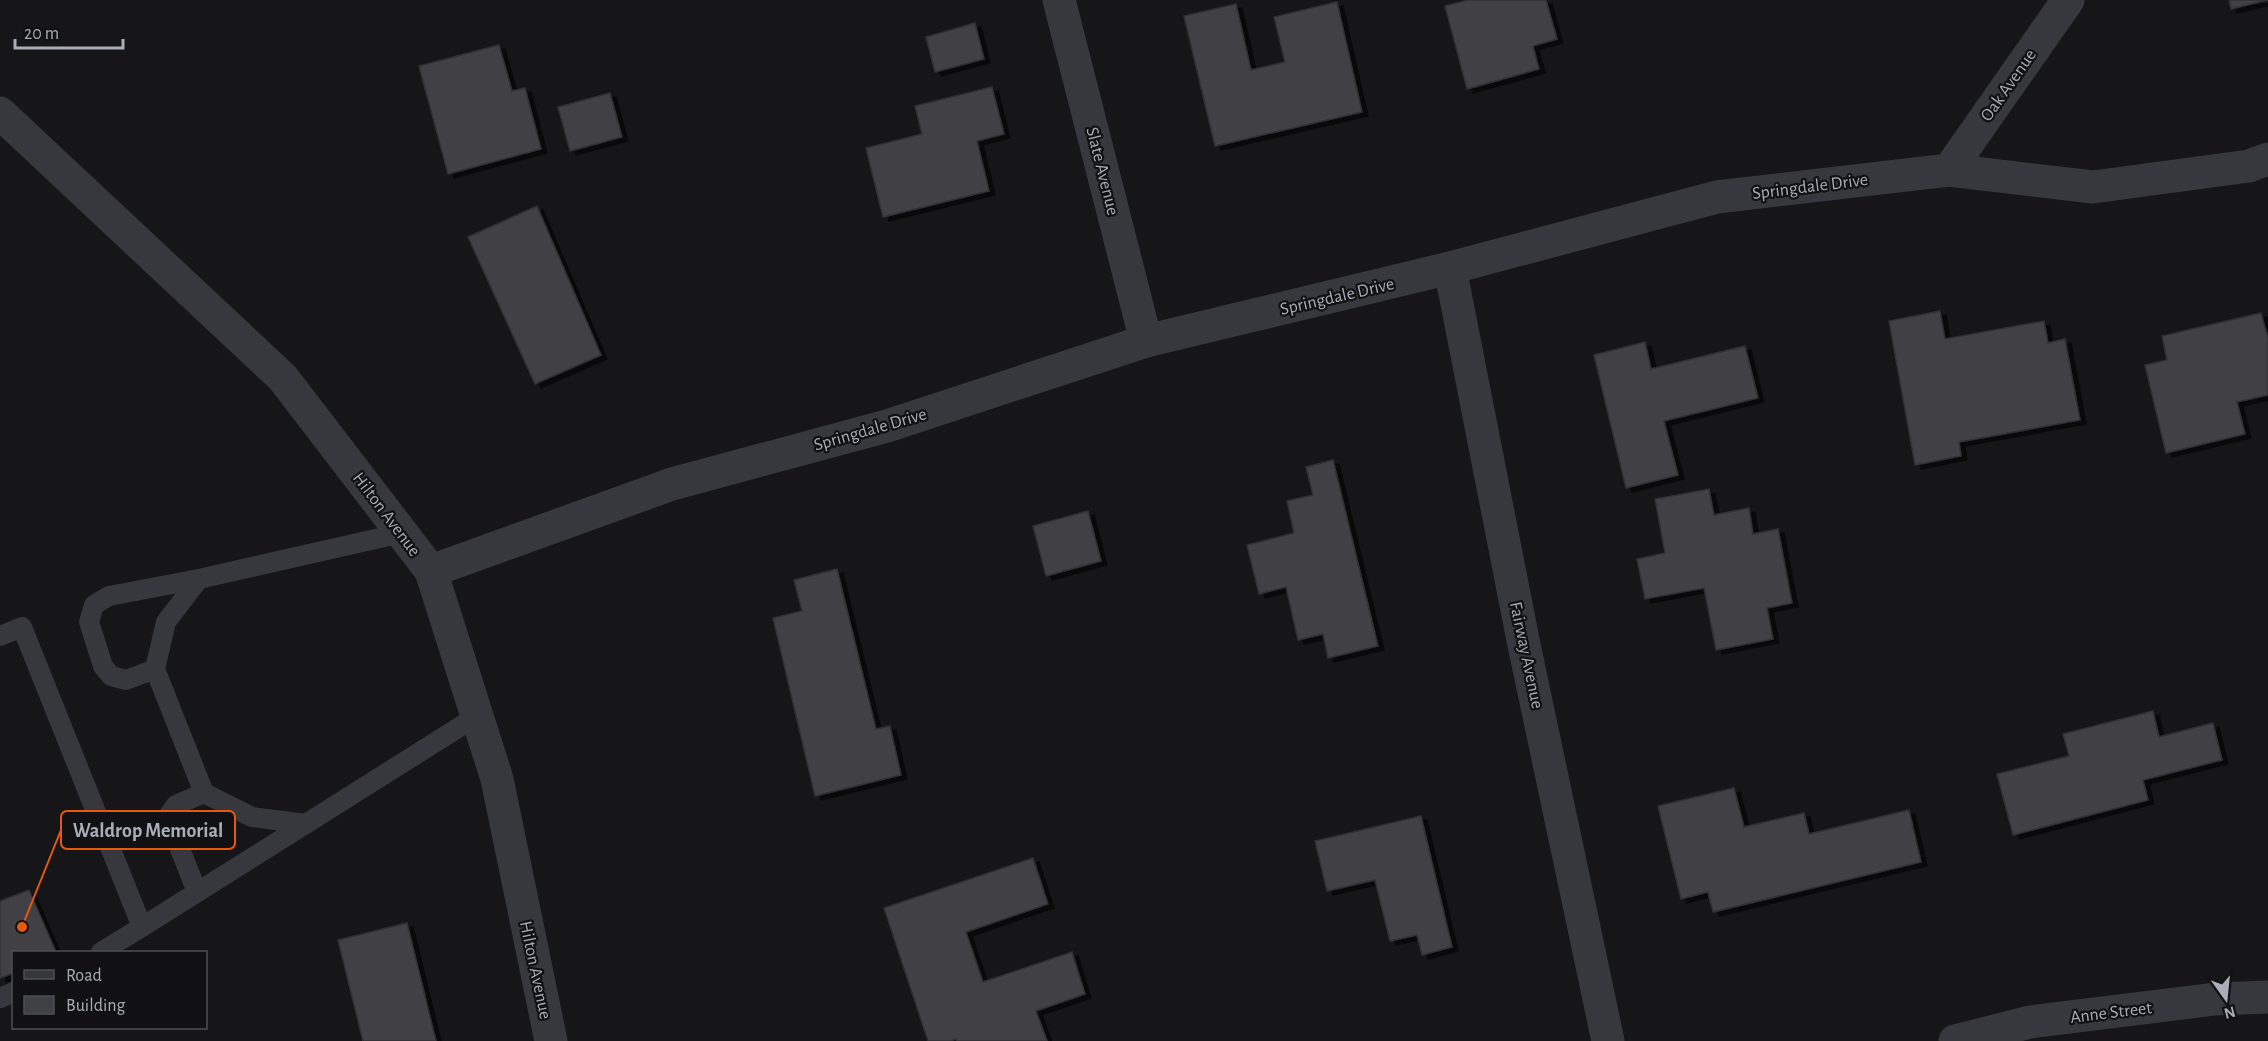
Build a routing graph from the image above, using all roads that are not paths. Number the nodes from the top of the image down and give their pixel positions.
1 (1059, 0) edge
2 (2068, 0) edge
3 (0, 113) edge
4 (2268, 159) edge
5 (1949, 170) junction
6 (1450, 268) junction
7 (1146, 341) junction
8 (402, 533) junction
9 (431, 571) junction
10 (199, 579) junction
11 (0, 636) edge
12 (155, 669) junction
13 (477, 716) junction
14 (204, 793) junction
15 (306, 824) junction
16 (197, 892) junction
17 (142, 927) junction
18 (103, 951) edge
19 (2268, 997) edge
20 (551, 1041) edge
21 (1608, 1041) edge
22 (1955, 1041) edge

1 - 7 street, Slate Avenue
2 - 5 street, Oak Avenue
3 - 8 street, Hilton Avenue
4 - 5 street, Springdale Drive
5 - 6 street, Springdale Drive
6 - 7 street, Springdale Drive
6 - 21 street, Fairway Avenue
7 - 9 street, Springdale Drive
8 - 9 street, Hilton Avenue
8 - 10 lane
9 - 13 street, Hilton Avenue
10 - 12 lane
10 - 12 lane
11 - 17 lane
12 - 14 lane
13 - 15 lane
13 - 20 street, Hilton Avenue
14 - 15 lane
14 - 16 lane
15 - 16 lane
16 - 17 lane
17 - 18 lane
19 - 22 street, Anne Street

